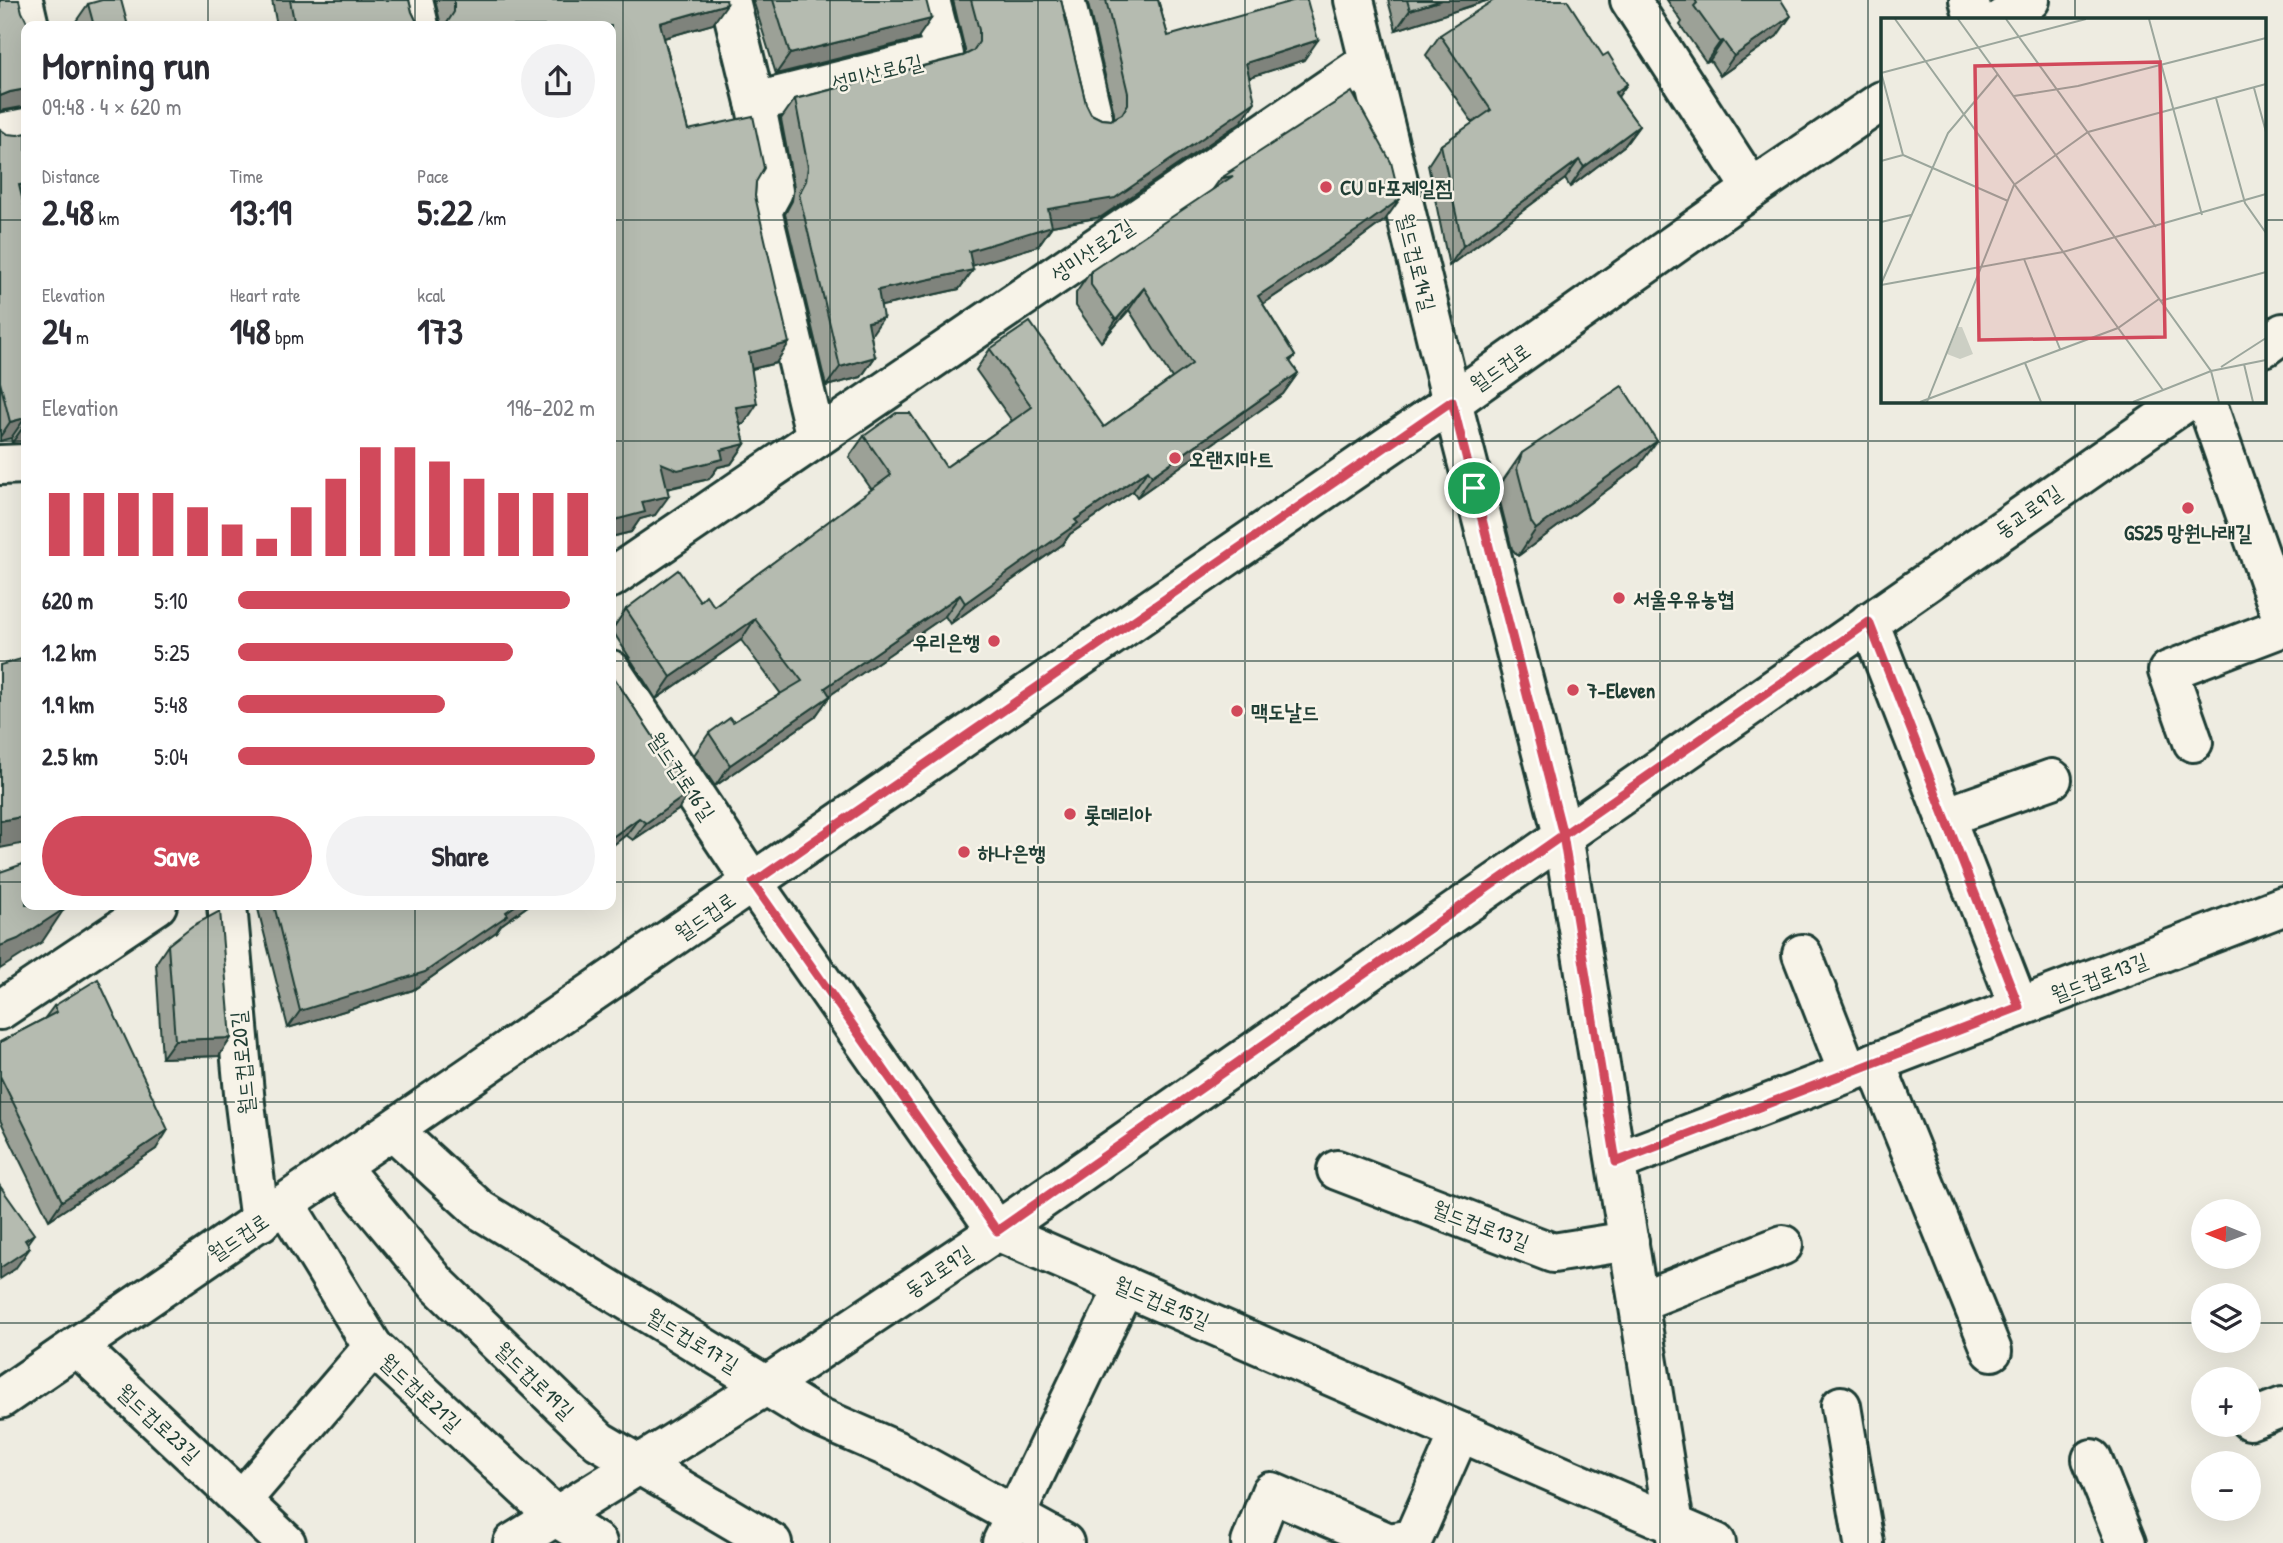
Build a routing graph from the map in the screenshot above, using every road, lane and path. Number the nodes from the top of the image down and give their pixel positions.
1 (23, 0) edge
2 (413, 0) edge
3 (730, 0) edge
4 (930, 0) edge
5 (1065, 0) edge
6 (1354, 0) edge
7 (1630, 0) edge
8 (1969, 0) edge
9 (2030, 0) edge
10 (1974, 18) edge
11 (2003, 18) edge
12 (28, 21) edge
13 (418, 21) edge
14 (1368, 62) junction
15 (755, 102) junction
16 (1881, 102) edge
17 (1093, 118) edge
18 (21, 129) edge
19 (0, 133) edge
20 (1752, 189) junction
21 (2283, 333) edge
22 (2266, 346) edge
23 (1452, 401) junction
24 (2186, 402) edge
25 (2206, 402) edge
26 (817, 439) junction
27 (21, 464) edge
28 (0, 465) edge
29 (616, 575) edge
30 (2283, 621) edge
31 (1869, 622) junction
32 (2283, 627) edge
33 (616, 678) edge
34 (2193, 742) dead end
35 (2052, 779) dead end
36 (1945, 817) junction
37 (1563, 835) junction
38 (753, 883) junction
39 (2283, 906) edge
40 (150, 910) edge
41 (228, 910) edge
42 (1802, 954) dead end
43 (2019, 1007) junction
44 (0, 1010) edge
45 (1862, 1067) junction
46 (393, 1130) junction
47 (1616, 1162) junction
48 (340, 1167) junction
49 (1337, 1170) dead end
50 (273, 1213) junction
51 (997, 1231) junction
52 (1629, 1241) junction
53 (1783, 1245) dead end
54 (1125, 1286) junction
55 (1638, 1302) junction
56 (77, 1346) junction
57 (373, 1347) junction
58 (1992, 1351) dead end
59 (767, 1385) junction
60 (0, 1399) edge
61 (1841, 1406) dead end
62 (2283, 1408) edge
63 (2261, 1416) edge
64 (1460, 1432) junction
65 (2092, 1459) dead end
66 (639, 1465) junction
67 (241, 1500) junction
68 (556, 1517) junction
69 (1009, 1529) edge
70 (1676, 1534) edge
71 (286, 1543) edge
72 (513, 1543) edge
73 (597, 1543) edge
74 (772, 1543) edge
75 (1064, 1543) edge
76 (1251, 1543) edge
77 (1716, 1543) edge
78 (1864, 1543) edge
79 (2126, 1543) edge

1 - 12 street
2 - 13 street
3 - 15 street
4 - 15 street, 성미산로6길
5 - 17 street
6 - 14 street, 월드컵로14길
7 - 20 street
8 - 10 street
9 - 11 street
14 - 23 street, 월드컵로14길
14 - 26 street, 성미산로2길
15 - 26 street
16 - 20 street, 월드컵로
18 - 19 street
20 - 23 street, 월드컵로
21 - 22 street
23 - 37 street
23 - 38 street, 월드컵로
24 - 31 street, 동교로9길
25 - 30 street
26 - 29 street, 성미산로2길
27 - 28 street
31 - 36 street
31 - 37 street, 동교로9길
32 - 34 street
33 - 38 street, 월드컵로16길
35 - 36 street
36 - 43 street
37 - 47 street
37 - 51 street, 동교로9길
38 - 46 street, 월드컵로
38 - 51 street
39 - 43 street, 월드컵로13길
40 - 44 street
41 - 50 street, 월드컵로20길
42 - 45 street
43 - 45 street, 월드컵로13길
45 - 47 street, 월드컵로13길
45 - 58 street
46 - 48 street, 월드컵로
46 - 59 street, 월드컵로17길
47 - 52 street
48 - 50 street, 월드컵로
48 - 66 street, 월드컵로19길
49 - 52 street, 월드컵로13길
50 - 56 street, 월드컵로
50 - 57 street, 월드컵로21길
51 - 54 street, 월드컵로15길
51 - 59 street, 동교로9길
52 - 55 street
53 - 55 street
54 - 64 street, 월드컵로15길
54 - 69 street
55 - 70 street
56 - 60 street, 월드컵로
56 - 67 street, 월드컵로23길
57 - 67 street
57 - 68 street, 월드컵로21길
59 - 66 street, 동교로9길
59 - 69 street, 월드컵로17길
61 - 78 street
62 - 63 street
64 - 70 street, 월드컵로15길
64 - 76 street
65 - 79 street
66 - 68 street, 동교로9길
66 - 74 street, 월드컵로19길
67 - 71 street, 월드컵로23길
68 - 72 street, 동교로9길
68 - 73 street, 월드컵로21길
69 - 75 street, 월드컵로17길
70 - 77 street, 월드컵로15길

